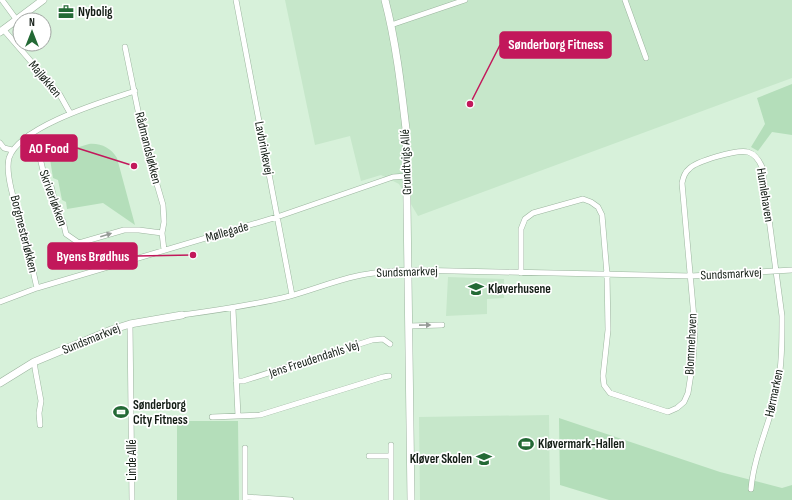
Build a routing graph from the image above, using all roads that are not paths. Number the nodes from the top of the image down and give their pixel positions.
1 (2, 0) edge
2 (43, 0) edge
3 (236, 0) edge
4 (385, 0) edge
5 (466, 0) edge
6 (625, 0) edge
7 (26, 12) edge
8 (12, 14) edge
9 (12, 22) edge
10 (391, 25) junction
11 (1, 30) edge
12 (126, 46) dead end
13 (646, 58) dead end
14 (135, 91) junction
15 (70, 113) junction
16 (29, 135) junction
17 (0, 143) edge
18 (12, 150) junction
19 (407, 176) junction
20 (277, 217) junction
21 (162, 233) junction
22 (164, 250) junction
23 (408, 270) junction
24 (792, 270) edge
25 (775, 272) junction
26 (521, 273) junction
27 (607, 274) junction
28 (691, 276) junction
29 (37, 288) junction
30 (292, 295) junction
31 (0, 302) edge
32 (233, 309) junction
33 (182, 315) joint
34 (130, 324) junction
35 (442, 325) dead end
36 (409, 326) junction
37 (390, 344) dead end
38 (34, 362) junction
39 (389, 376) dead end
40 (236, 381) junction
41 (0, 383) edge
42 (238, 416) junction
43 (212, 417) dead end
44 (40, 426) dead end
45 (391, 445) dead end
46 (245, 448) dead end
47 (369, 456) dead end
48 (391, 456) junction
49 (751, 489) dead end
50 (245, 498) edge
51 (132, 500) edge
52 (291, 500) edge
53 (391, 500) edge
54 (411, 500) edge

1 - 8 street
2 - 7 street
3 - 20 street, Lavbrinkevej
4 - 10 street, Grundtvigs Allé
5 - 10 street
6 - 13 street
9 - 11 street
10 - 19 street, Grundtvigs Allé
11 - 15 street, Majløkken
12 - 14 street, Rådmandsløkken
14 - 15 street
14 - 21 street, Rådmandsløkken
15 - 16 street
16 - 18 street
16 -> 21 street, Skriverløkken
17 - 18 street
18 - 29 street, Borgmesterløkken
19 - 20 street, Møllegade
19 - 23 street, Grundtvigs Allé
20 - 22 street, Møllegade
20 - 30 street, Lavbrinkevej
21 - 22 street, Rådmandsløkken
22 - 29 street, Møllegade
23 - 26 street, Sundsmarkvej
23 - 30 street, Sundsmarkvej
23 - 36 street, Grundtvigs Allé
24 - 25 street, Sundsmarkvej
25 - 28 street, Sundsmarkvej
25 - 28 street, Humlehaven
25 - 49 street, Hørmarken
26 - 27 street, Sundsmarkvej
26 - 27 street
27 - 28 street, Sundsmarkvej
27 - 28 street, Blommehaven
29 - 31 street, Møllegade
30 - 32 street, Sundsmarkvej
32 - 33 street, Sundsmarkvej
32 - 40 street
33 - 34 street, Sundsmarkvej
34 - 38 street, Sundsmarkvej
34 - 51 street, Linde Allé
36 -> 35 street
36 - 54 street, Grundtvigs Allé
37 - 40 street, Jens Freudendahls Vej
38 - 41 street, Sundsmarkvej
38 - 44 street
39 - 42 street
40 - 42 street
42 - 43 street
45 - 48 street
46 - 50 street
47 - 48 street
48 - 53 street
50 - 52 street

